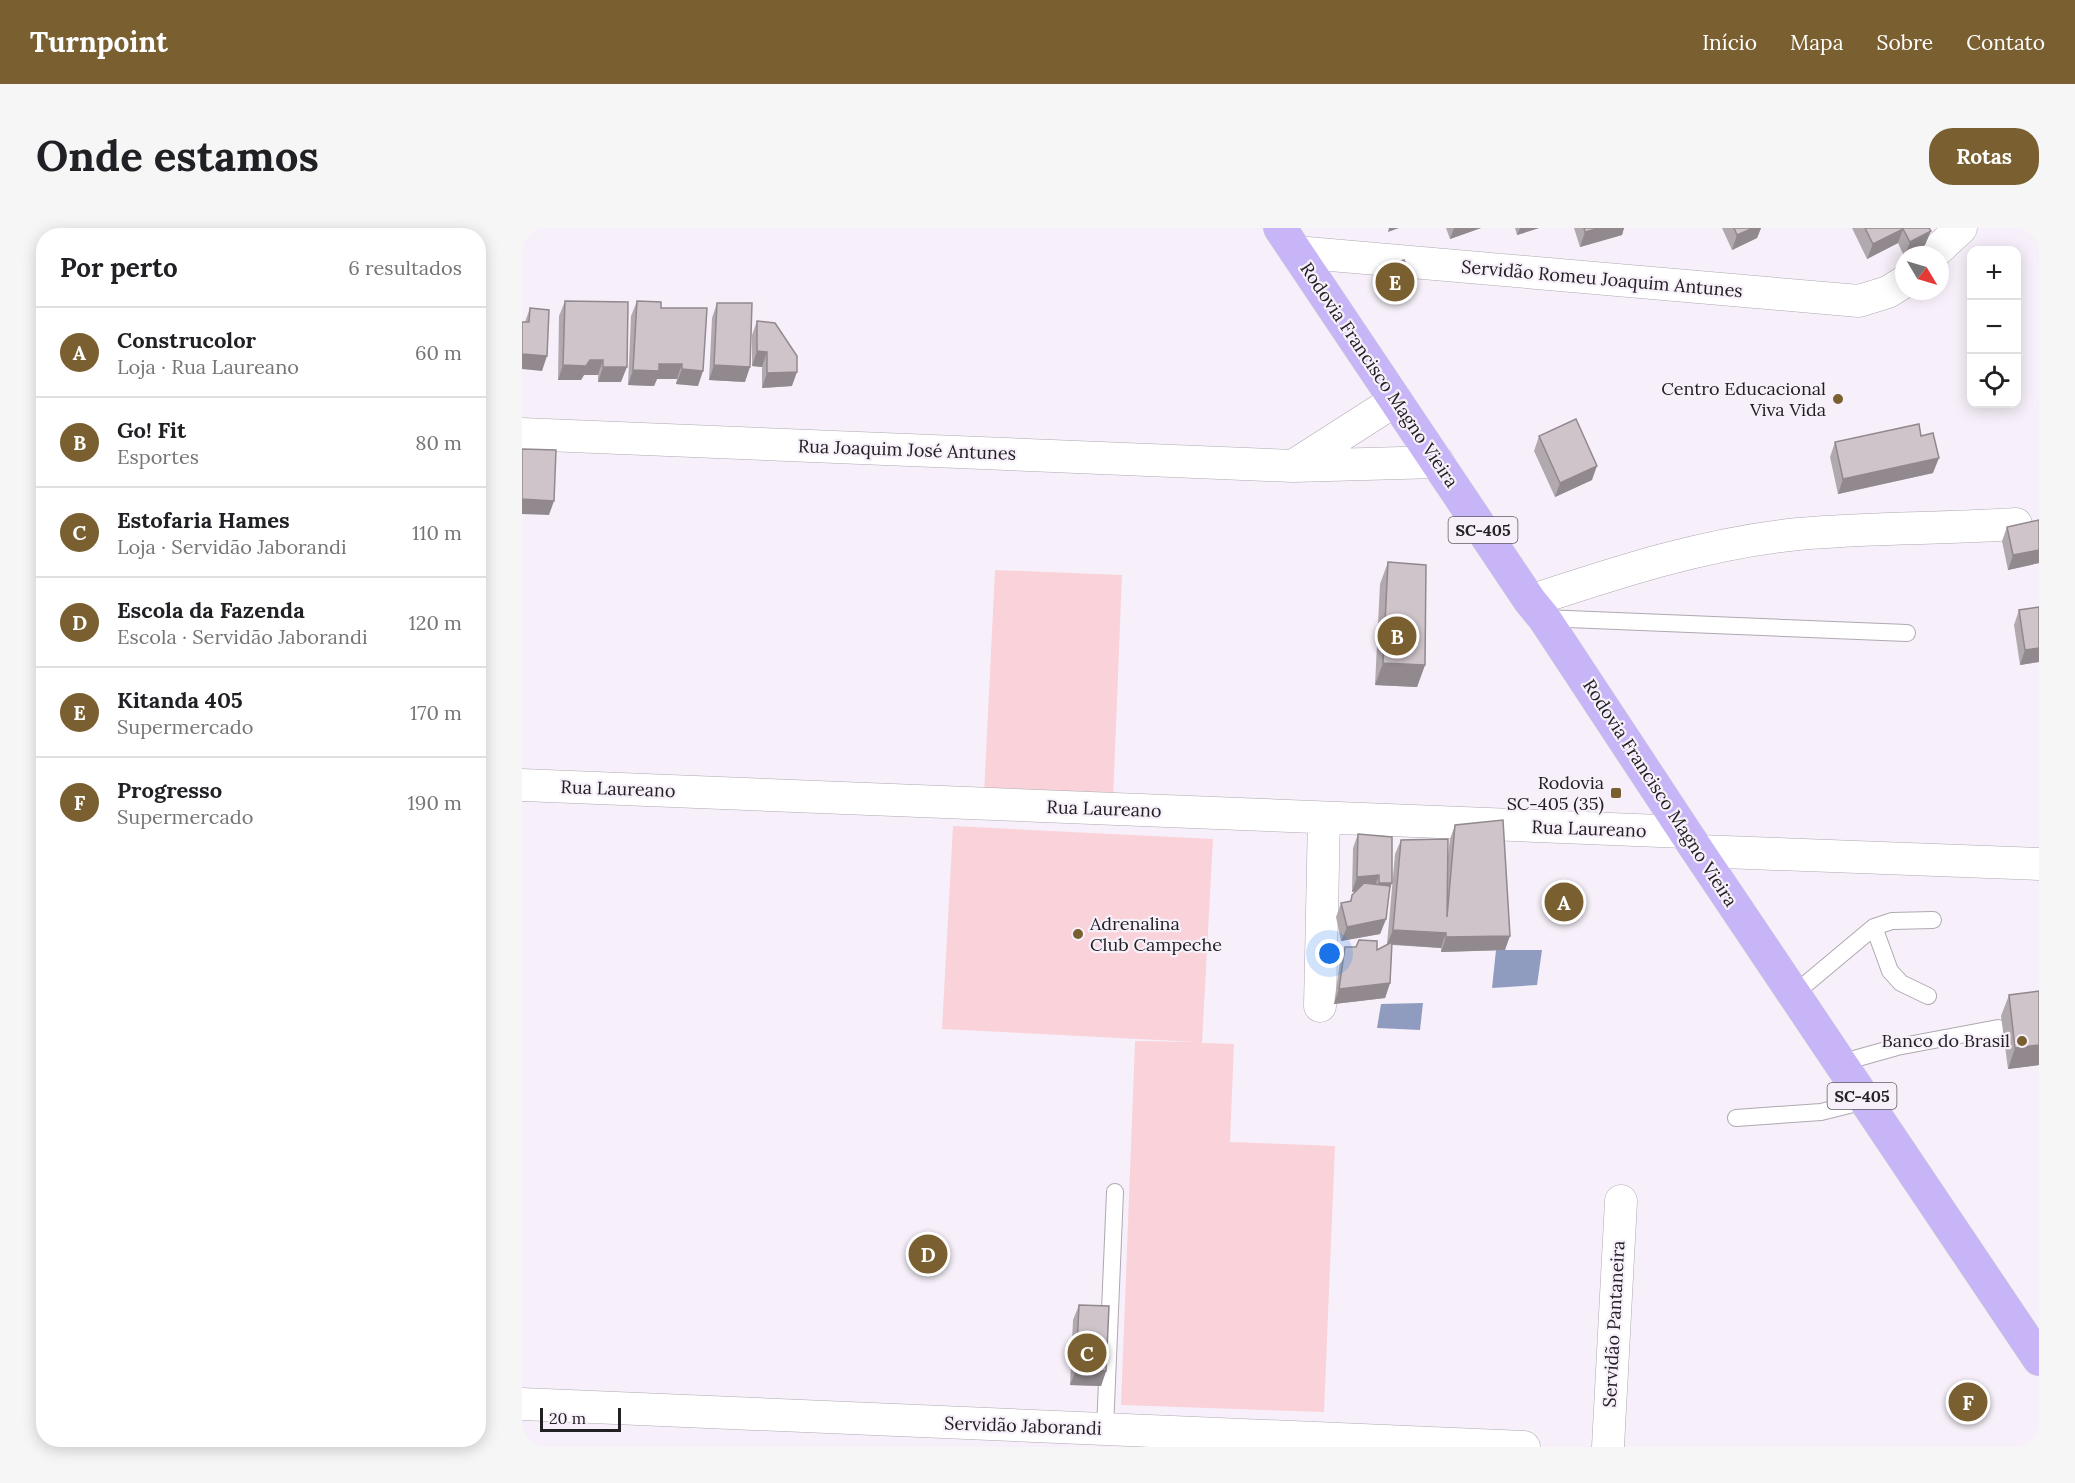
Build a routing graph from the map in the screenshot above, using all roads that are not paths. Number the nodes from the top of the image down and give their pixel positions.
1 (1961, 228) edge
2 (1288, 240) edge
3 (1942, 246) edge
4 (1895, 288) edge
5 (1396, 400) junction
6 (522, 434) edge
7 (1438, 462) junction
8 (1293, 466) junction
9 (2016, 524) edge
10 (1537, 609) junction
11 (1907, 633) dead end
12 (522, 785) edge
13 (1324, 818) junction
14 (1691, 842) junction
15 (2039, 864) edge
16 (1933, 920) dead end
17 (1874, 927) junction
18 (1794, 994) junction
19 (1928, 996) dead end
20 (1320, 1006) dead end
21 (1998, 1028) dead end
22 (1840, 1063) junction
23 (1865, 1101) junction
24 (1736, 1118) dead end
25 (1115, 1192) dead end
26 (1621, 1201) dead end
27 (2039, 1359) edge
28 (522, 1404) edge
29 (1105, 1429) junction
30 (1524, 1447) edge
31 (1608, 1447) edge

1 - 3 street
2 - 4 street, Servidão Romeu Joaquim Antunes
2 - 5 main road, Rodovia Francisco Magno Vieira / SC-405
5 - 7 main road, Rodovia Francisco Magno Vieira / SC-405
5 - 8 street
6 - 8 street, Rua Joaquim José Antunes
7 - 8 street, Rua Joaquim José Antunes
7 - 10 main road, Rodovia Francisco Magno Vieira / SC-405
9 - 10 street
10 - 11 lane
10 - 14 main road, Rodovia Francisco Magno Vieira / SC-405
12 - 13 street, Rua Laureano
13 - 14 street, Rua Laureano
13 - 20 street
14 - 15 street, Rua Laureano
14 - 18 main road, Rodovia Francisco Magno Vieira / SC-405
16 - 17 lane
17 - 18 lane
17 - 19 lane
18 - 22 main road, Rodovia Francisco Magno Vieira / SC-405
21 - 22 lane
22 - 23 main road, Rodovia Francisco Magno Vieira / SC-405
23 - 24 lane
23 - 27 main road, Rodovia Francisco Magno Vieira / SC-405
25 - 29 lane
26 - 31 street, Servidão Pantaneira
28 - 29 street, Servidão Jaborandi
29 - 30 street, Servidão Jaborandi

